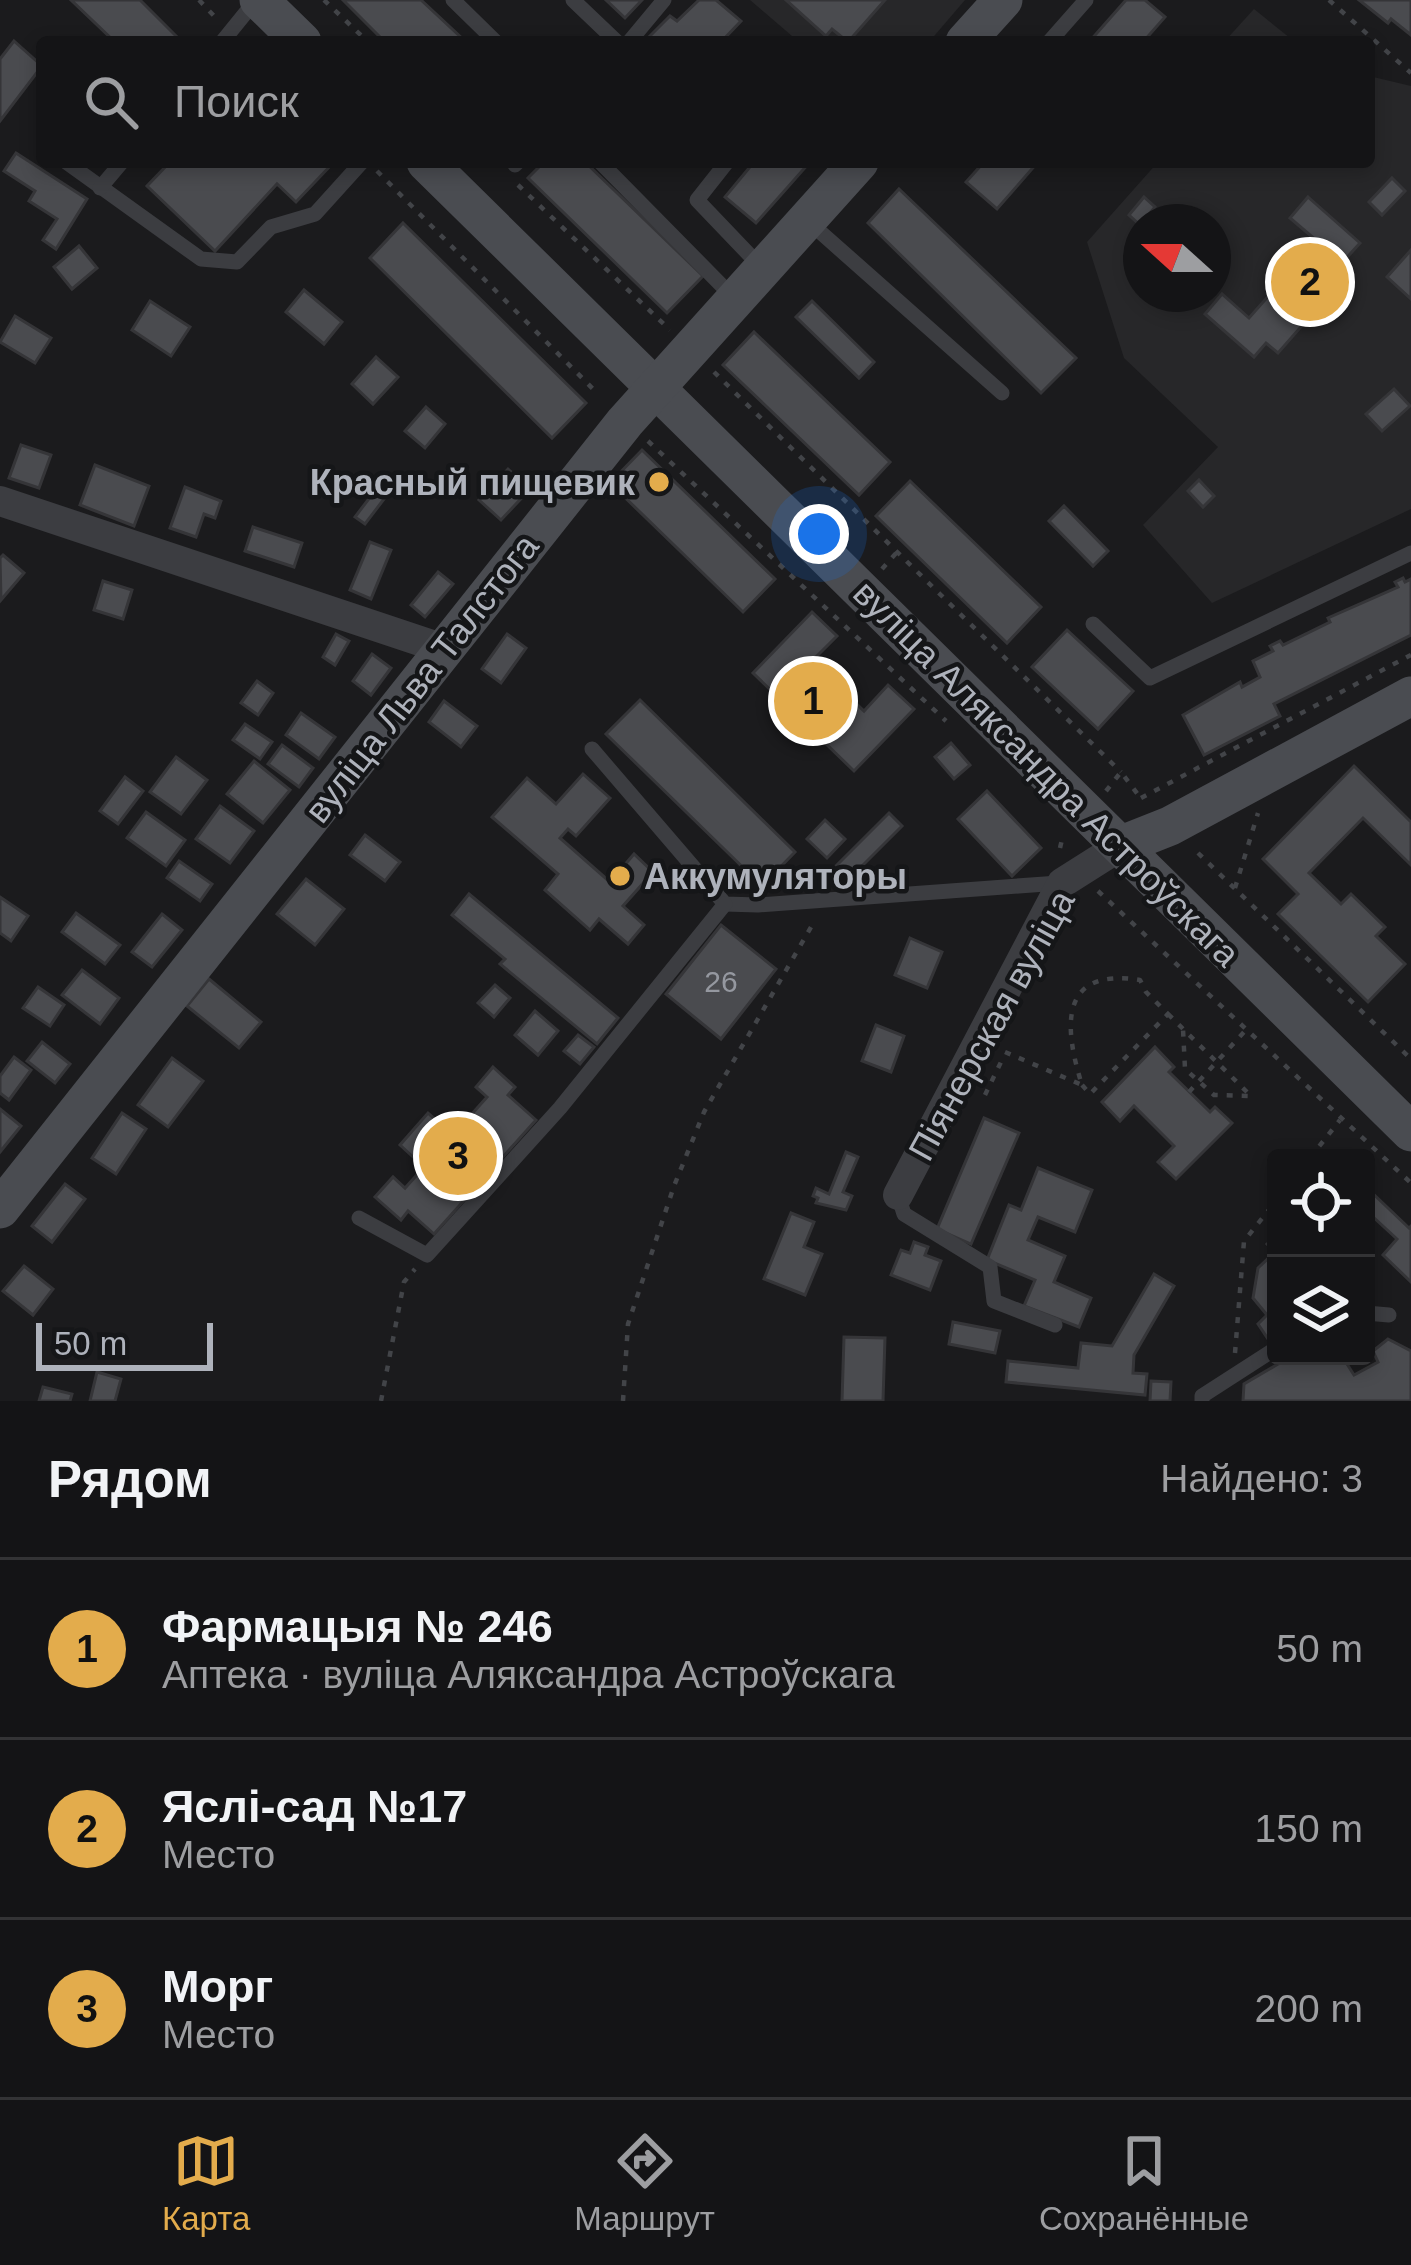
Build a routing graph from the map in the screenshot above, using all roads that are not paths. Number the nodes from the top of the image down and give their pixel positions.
1 (258, 0) edge
2 (453, 0) edge
3 (573, 0) edge
4 (664, 0) edge
5 (1003, 0) edge
6 (1086, 0) edge
7 (227, 36) edge
8 (296, 36) edge
9 (490, 36) edge
10 (611, 36) edge
11 (634, 36) edge
12 (970, 36) edge
13 (1054, 36) edge
14 (74, 168) edge
15 (117, 168) edge
16 (359, 168) edge
17 (432, 168) edge
18 (606, 168) edge
19 (722, 168) edge
20 (854, 168) edge
21 (100, 188) junction
22 (807, 220) junction
23 (763, 270) junction
24 (736, 300) junction
25 (656, 388) junction
26 (1002, 393) dead end
27 (0, 501) edge
28 (1411, 553) edge
29 (1093, 624) dead end
30 (444, 649) junction
31 (1411, 695) edge
32 (592, 749) dead end
33 (1122, 845) junction
34 (1062, 883) junction
35 (725, 904) junction
36 (1411, 1132) edge
37 (898, 1195) joint
38 (0, 1209) edge
39 (358, 1218) dead end
40 (1375, 1314) edge
41 (1389, 1315) dead end
42 (1055, 1325) dead end
43 (1267, 1354) edge
44 (1202, 1401) edge

1 - 7 lane
1 - 8 street
2 - 9 lane
3 - 10 lane
4 - 11 lane
5 - 12 street
6 - 13 lane
14 - 21 lane
15 - 21 lane
16 - 21 lane
17 - 25 street, вуліца Аляксандра Астроўскага
18 - 24 lane
19 - 23 lane
20 - 22 street, вуліца Льва Талстога
22 - 23 street, вуліца Льва Талстога
22 - 26 lane
23 - 24 street, вуліца Льва Талстога
24 - 25 street, вуліца Льва Талстога
25 - 30 street, вуліца Льва Талстога
25 - 33 street, вуліца Аляксандра Астроўскага
27 - 30 street
28 - 29 lane
30 - 38 street, вуліца Льва Талстога
31 - 33 street, Піянерская вуліца
32 - 35 lane
33 - 34 street, Піянерская вуліца
33 - 36 street, вуліца Аляксандра Астроўскага
34 - 35 lane
34 - 37 street, Піянерская вуліца
35 - 39 lane
37 - 42 lane
40 - 41 lane
43 - 44 lane

